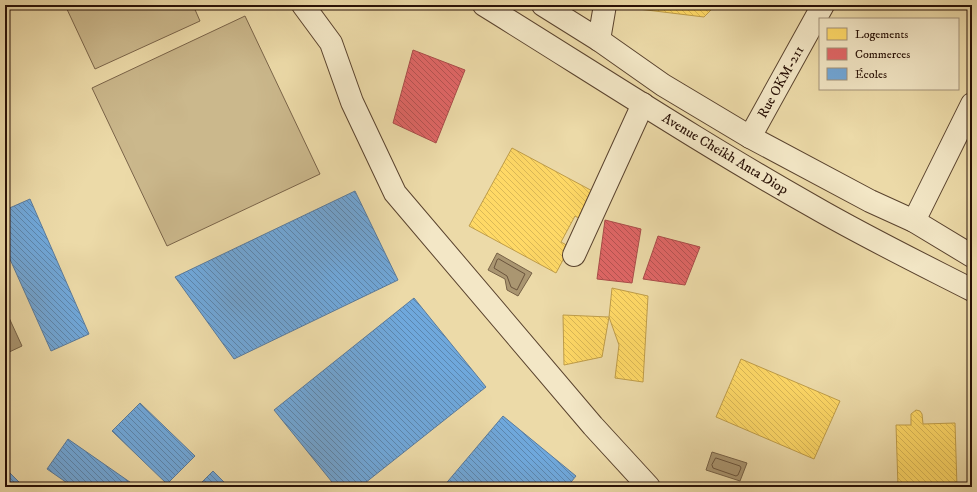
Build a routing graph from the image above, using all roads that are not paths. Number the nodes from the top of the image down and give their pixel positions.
1 (303, 5) edge
2 (484, 5) edge
3 (543, 5) edge
4 (605, 5) edge
5 (823, 5) edge
6 (599, 40) junction
7 (643, 104) junction
8 (972, 104) edge
9 (750, 137) junction
10 (914, 221) junction
11 (574, 256) dead end
12 (972, 256) edge
13 (972, 290) edge
14 (649, 487) edge

1 - 14 street
2 - 7 street, Avenue Cheikh Anta Diop
3 - 6 street, Avenue Cheikh Anta Diop
4 - 6 street
5 - 9 street, Rue OKM-211
6 - 9 street, Avenue Cheikh Anta Diop
7 - 11 street
7 - 13 street, Avenue Cheikh Anta Diop
8 - 10 street
9 - 10 street, Avenue Cheikh Anta Diop
10 - 12 street, Avenue Cheikh Anta Diop

